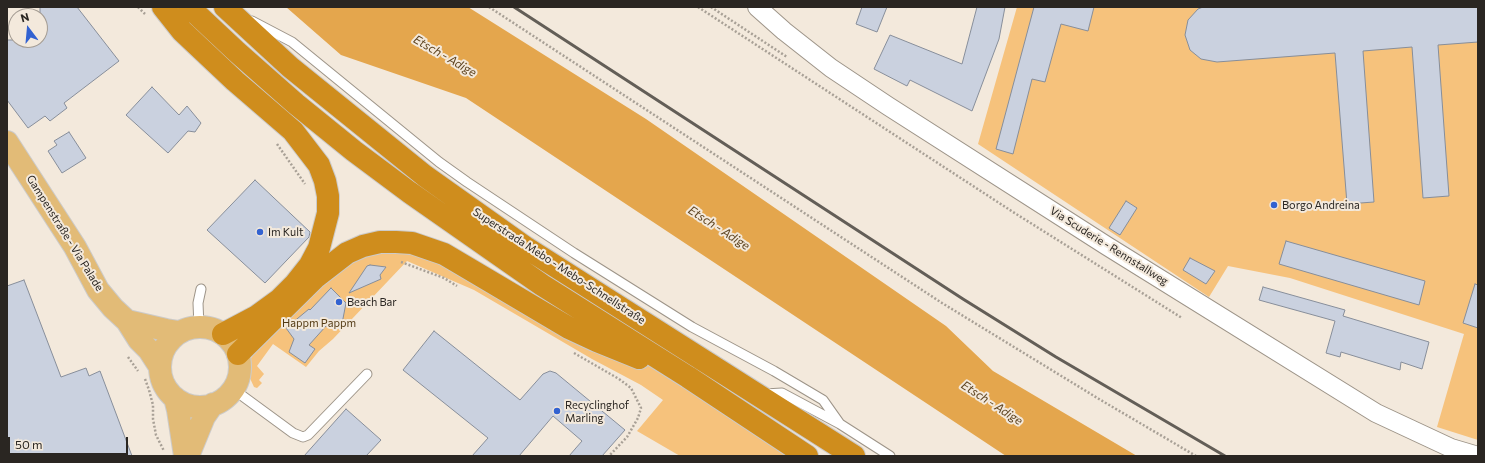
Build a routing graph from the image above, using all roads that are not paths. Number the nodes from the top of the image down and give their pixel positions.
1 (163, 7) edge
2 (190, 7) edge
3 (226, 7) edge
4 (757, 7) edge
5 (7, 142) edge
6 (200, 290) dead end
7 (126, 321) junction
8 (189, 330) junction
9 (222, 334) junction
10 (238, 354) junction
11 (148, 372) junction
12 (367, 374) dead end
13 (688, 377) junction
14 (233, 389) junction
15 (756, 394) junction
16 (175, 398) junction
17 (213, 404) junction
18 (840, 424) junction
19 (186, 456) edge
20 (807, 456) edge
21 (854, 456) edge
22 (890, 456) edge
23 (1478, 456) edge

1 - 9 highway
2 - 13 highway, Superstrada Mebo - Mebo-Schnellstraße
3 - 15 highway, Superstrada Mebo - Mebo-Schnellstraße
3 - 18 lane
4 - 23 street, Via Scuderie - Rennstallweg
5 - 7 main road, Gampenstraße - Via Palade
6 - 8 lane
7 - 8 main road
7 - 11 main road, Gampenstraße - Via Palade
8 - 9 main road
8 - 11 main road
9 - 10 main road
10 - 13 highway
10 - 14 main road
11 - 16 main road
12 - 14 lane
13 - 20 highway, Superstrada Mebo - Mebo-Schnellstraße
14 - 17 main road
15 - 18 lane
15 - 21 highway, Superstrada Mebo - Mebo-Schnellstraße
16 - 17 main road
16 - 19 main road
17 - 19 main road
18 - 22 lane

